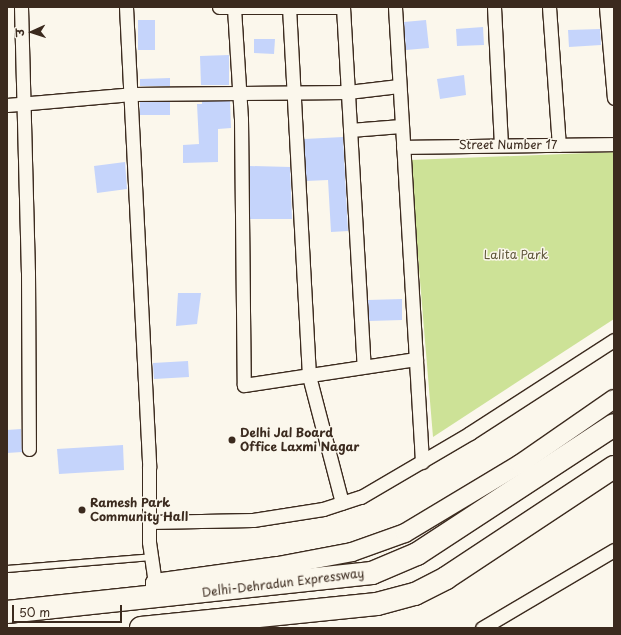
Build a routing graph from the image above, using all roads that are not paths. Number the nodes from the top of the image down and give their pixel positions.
1 (21, 7) edge
2 (126, 7) edge
3 (219, 7) edge
4 (395, 7) edge
5 (494, 7) edge
6 (549, 7) edge
7 (606, 7) edge
8 (234, 8) edge
9 (289, 8) edge
10 (399, 86) junction
11 (295, 90) junction
12 (348, 92) junction
13 (239, 93) junction
14 (132, 94) junction
15 (614, 98) edge
16 (24, 104) junction
17 (7, 105) edge
18 (401, 126) junction
19 (350, 130) junction
20 (501, 144) junction
21 (614, 144) edge
22 (559, 145) junction
23 (403, 147) junction
24 (614, 340) edge
25 (416, 359) junction
26 (364, 366) junction
27 (309, 376) junction
28 (614, 399) edge
29 (614, 425) edge
30 (29, 449) dead end
31 (422, 462) junction
32 (614, 467) edge
33 (342, 503) junction
34 (149, 522) junction
35 (614, 550) edge
36 (152, 557) junction
37 (7, 569) edge
38 (155, 590) junction
39 (7, 612) edge
40 (238, 619) junction
41 (141, 628) edge
42 (200, 628) edge
43 (482, 628) edge

1 - 16 street
2 - 14 street
3 - 8 street
4 - 10 street
5 - 20 street
6 - 22 street
7 - 15 street
8 - 9 street
8 - 13 street
9 - 11 street
9 - 12 street
10 - 12 street
10 - 18 street
11 - 12 street
11 - 13 street
11 - 27 street
12 - 19 street
13 - 14 street
13 - 27 street
14 - 16 street
14 - 34 street
16 - 17 street
16 - 30 street
18 - 19 street
18 - 23 street
19 - 26 street
20 - 22 street, Street Number 17
20 - 23 street, Street Number 17
21 - 22 street, Street Number 17
23 - 25 street
24 - 31 street
25 - 26 street
25 - 31 street
26 - 27 street
27 - 33 street
28 - 38 street
29 - 38 highway, Delhi-Dehradun Expressway
31 - 33 street
32 - 40 highway
33 - 34 street
34 - 36 street
35 - 43 street
36 - 37 lane
36 - 38 street
38 - 39 highway, Delhi-Dehradun Expressway
40 - 41 highway
40 - 42 street

